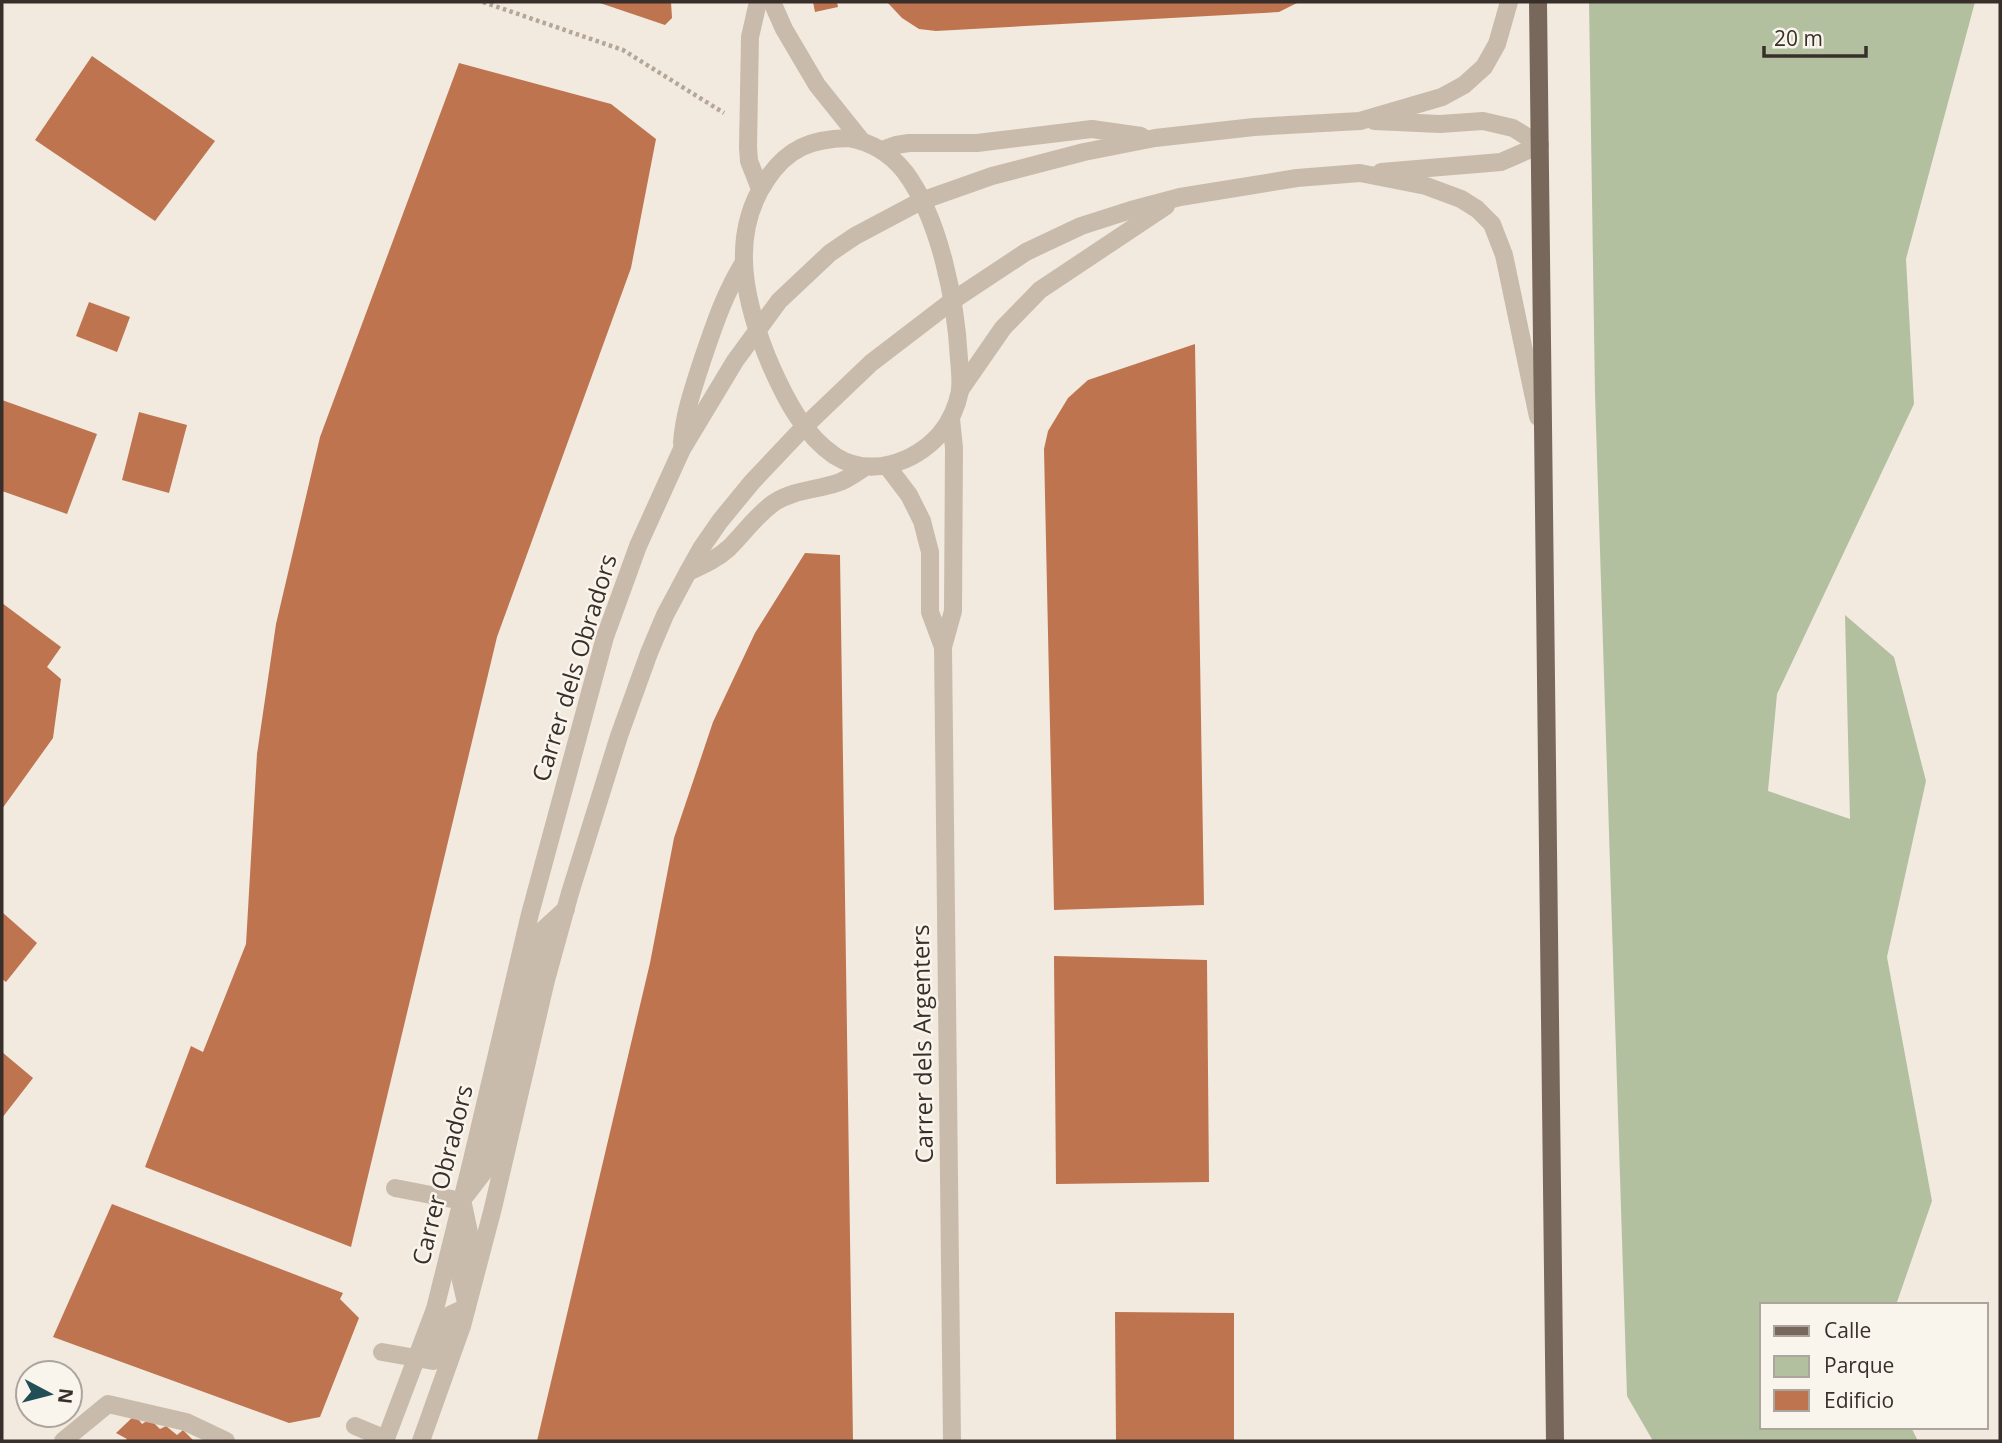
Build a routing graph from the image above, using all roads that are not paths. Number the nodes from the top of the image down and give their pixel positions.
1 (758, 2) edge
2 (772, 2) edge
3 (1509, 2) edge
4 (1538, 2) edge
5 (1360, 121) junction
6 (1155, 138) junction
7 (861, 140) junction
8 (1540, 145) junction
9 (882, 150) junction
10 (1360, 173) junction
11 (760, 189) junction
12 (1180, 197) junction
13 (921, 201) junction
14 (744, 262) junction
15 (952, 301) junction
16 (756, 331) junction
17 (960, 390) junction
18 (951, 419) junction
19 (804, 427) junction
20 (1543, 445) junction
21 (682, 449) junction
22 (887, 466) junction
23 (865, 467) junction
24 (688, 572) junction
25 (943, 647) junction
26 (566, 909) junction
27 (530, 914) joint
28 (395, 1188) dead end
29 (462, 1201) junction
30 (467, 1307) junction
31 (382, 1352) dead end
32 (416, 1359) junction
33 (355, 1426) dead end
34 (385, 1440) edge
35 (63, 1441) edge
36 (226, 1441) edge
37 (421, 1441) edge
38 (952, 1441) edge
39 (1555, 1441) edge

1 - 11 street
2 - 7 street
3 - 5 street, Carrer dels Obradors
4 - 8 main road
5 - 6 street, Carrer dels Obradors
5 - 8 street, Carrer dels Obradors
6 - 9 street, Carrer dels Obradors
6 - 13 street, Carrer dels Obradors
7 - 9 street
7 - 11 street
8 - 10 street
8 - 20 main road
9 - 13 street
10 - 12 street
10 - 20 street
11 - 14 street
12 - 15 street
12 - 17 street
13 - 15 street
13 - 16 street, Carrer dels Obradors
14 - 16 street
14 - 21 street
15 - 17 street
15 - 19 street
16 - 19 street
16 - 21 street, Carrer dels Obradors
17 - 18 street
18 - 22 street
18 - 25 street, Carrer dels Argenters
19 - 23 street
19 - 24 street
20 - 39 main road
21 - 27 street, Carrer dels Obradors
22 - 23 street
22 - 25 street, Carrer dels Argenters
23 - 24 street
24 - 26 street
25 - 38 street, Carrer dels Argenters
26 - 29 street
26 - 30 street
27 - 29 street, Carrer Obradors
28 - 29 street
29 - 30 street
29 - 32 street, Carrer Obradors
30 - 32 street
30 - 37 street
31 - 32 street
32 - 34 street, Carrer Obradors
33 - 34 street
35 - 36 street

